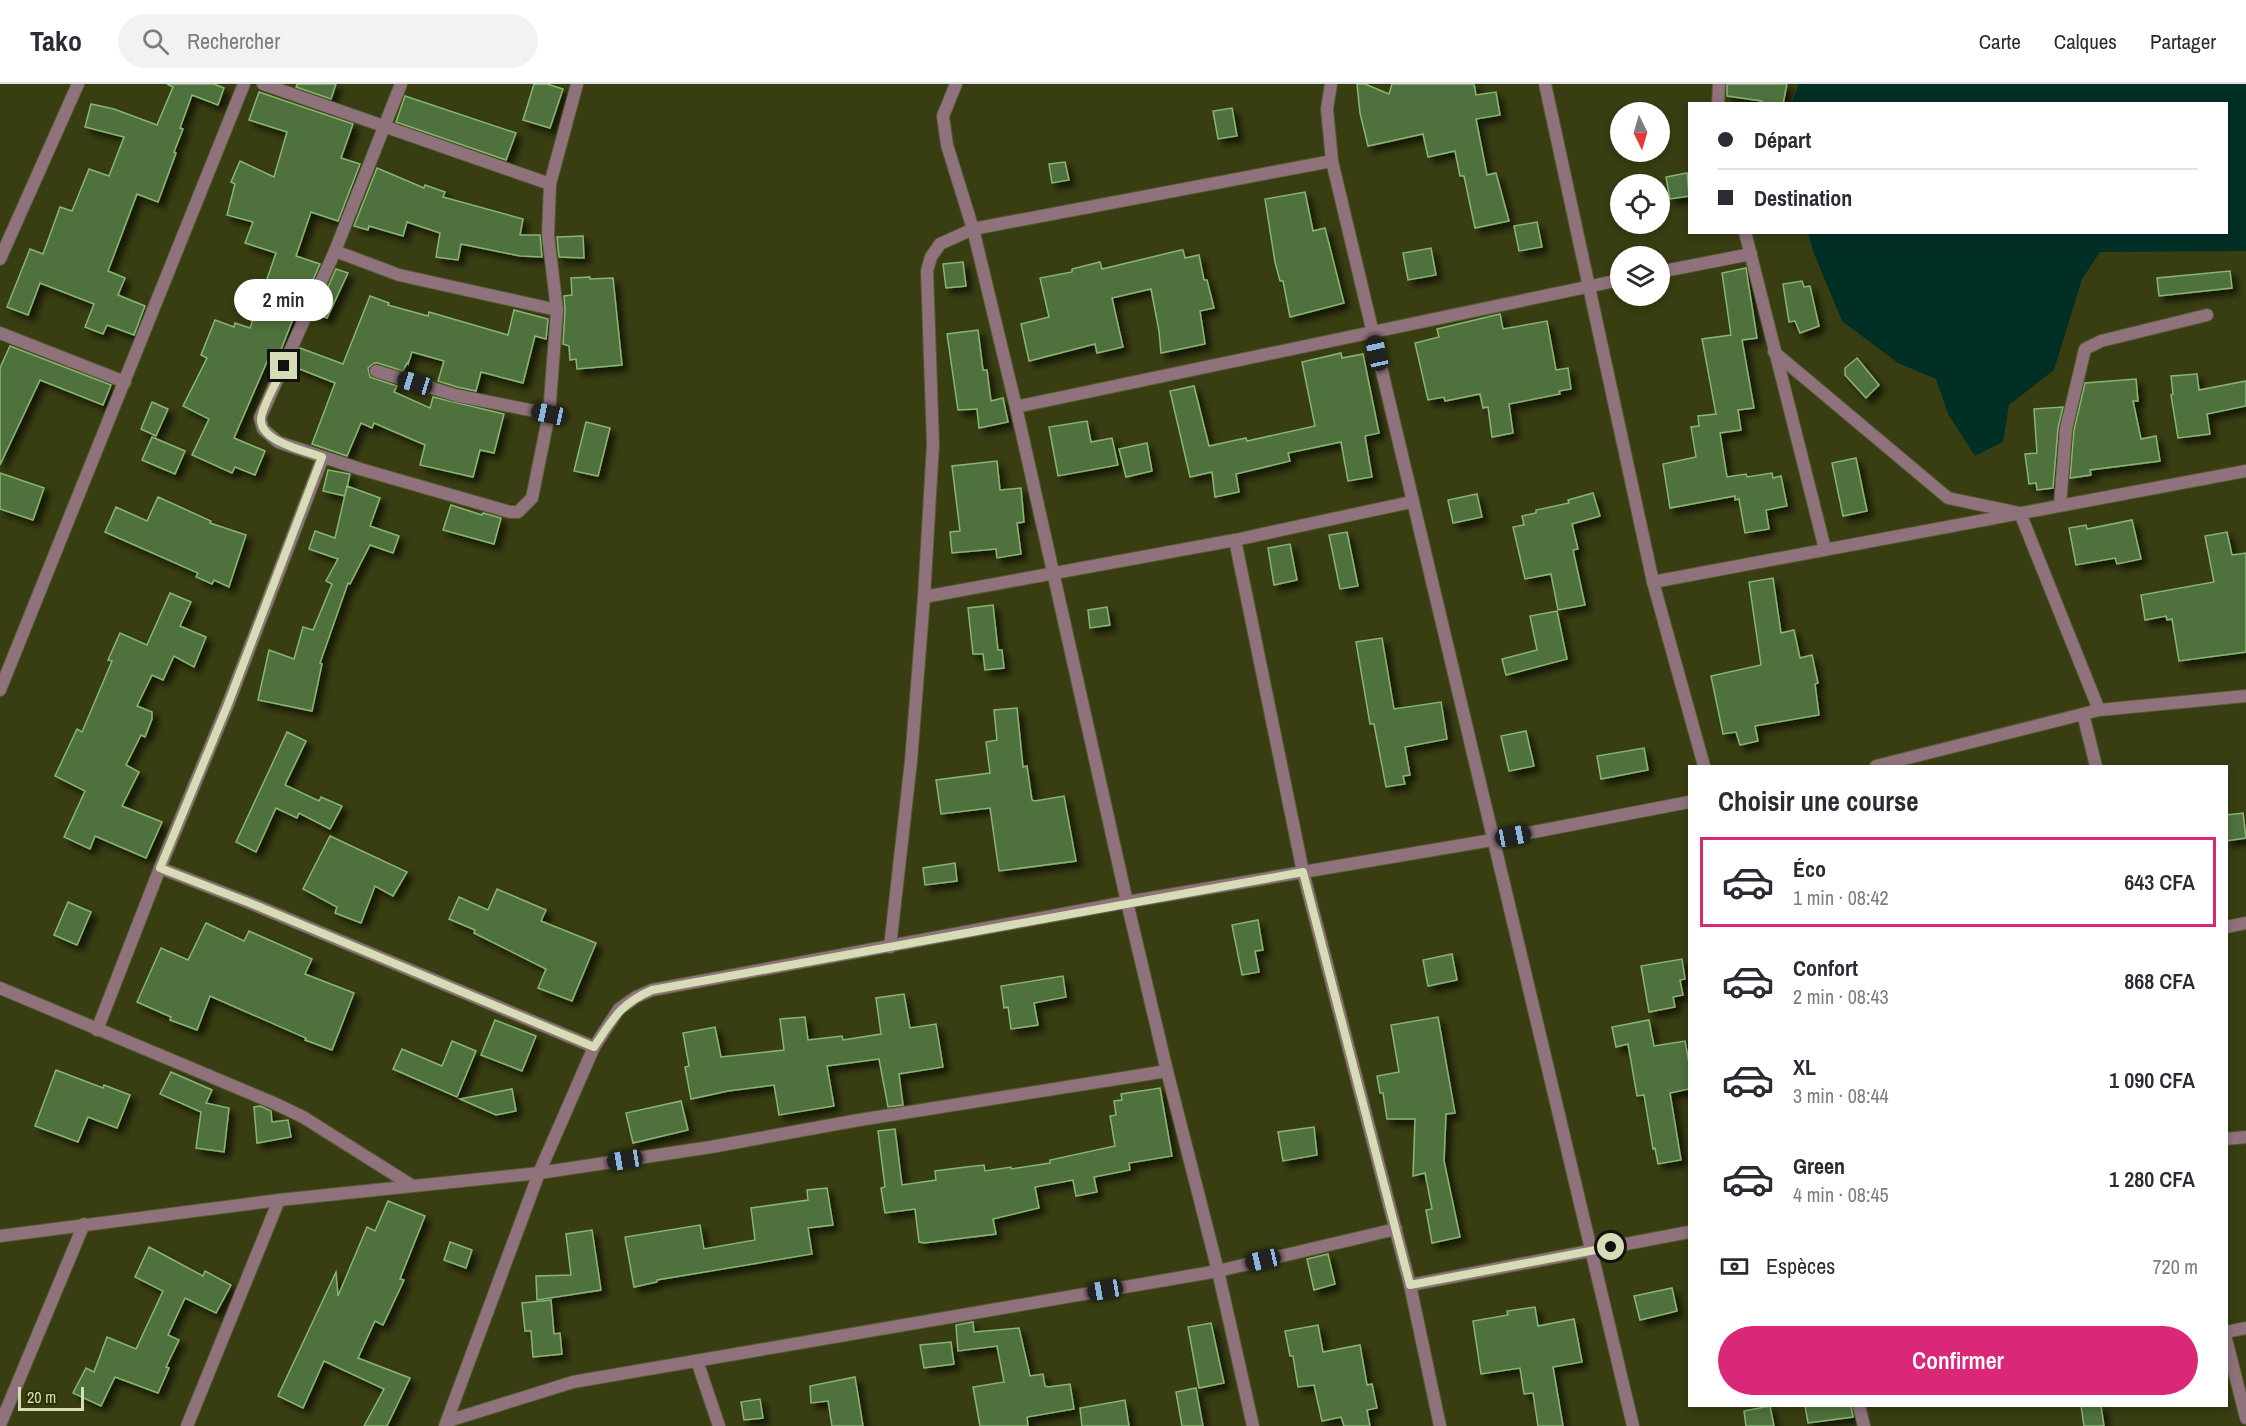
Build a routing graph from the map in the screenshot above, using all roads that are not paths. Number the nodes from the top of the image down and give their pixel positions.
1 (78, 84) edge
2 (244, 84) edge
3 (263, 84) edge
4 (401, 84) edge
5 (577, 84) edge
6 (956, 84) edge
7 (1330, 84) edge
8 (1545, 84) edge
9 (1719, 84) edge
10 (1718, 102) edge
11 (384, 127) junction
12 (1332, 161) junction
13 (550, 184) junction
14 (973, 229) junction
15 (1746, 234) edge
16 (335, 251) junction
17 (1751, 254) junction
18 (0, 259) edge
19 (1670, 270) edge
20 (1610, 282) edge
21 (1587, 286) junction
22 (557, 310) junction
23 (2207, 315) dead end
24 (1372, 332) junction
25 (0, 333) edge
26 (1774, 352) junction
27 (376, 371) dead end
28 (125, 382) junction
29 (1016, 407) junction
30 (549, 414) junction
31 (322, 457) junction
32 (2246, 471) edge
33 (1412, 502) junction
34 (2060, 505) junction
35 (2020, 513) junction
36 (1235, 540) junction
37 (1825, 549) junction
38 (1053, 573) junction
39 (1653, 582) junction
40 (924, 597) junction
41 (0, 690) edge
42 (2246, 696) edge
43 (2099, 710) junction
44 (2083, 714) junction
45 (1704, 765) edge
46 (1880, 765) edge
47 (2096, 765) edge
48 (1688, 802) edge
49 (1492, 840) junction
50 (160, 868) junction
51 (1303, 872) junction
52 (1127, 902) junction
53 (2246, 923) edge
54 (2228, 927) edge
55 (890, 947) junction
56 (0, 988) edge
57 (97, 1030) junction
58 (594, 1047) junction
59 (1167, 1071) junction
60 (2246, 1137) edge
61 (2228, 1140) edge
62 (539, 1173) junction
63 (411, 1185) junction
64 (279, 1200) junction
65 (84, 1224) junction
66 (1396, 1229) junction
67 (1688, 1232) edge
68 (0, 1236) edge
69 (1592, 1251) junction
70 (1218, 1271) junction
71 (1410, 1285) junction
72 (2246, 1328) edge
73 (2228, 1332) edge
74 (2228, 1347) edge
75 (697, 1360) junction
76 (1859, 1407) edge
77 (2246, 1418) edge
78 (446, 1424) edge
79 (0, 1425) edge
80 (187, 1426) edge
81 (719, 1426) edge
82 (1253, 1426) edge
83 (1440, 1426) edge
84 (1633, 1426) edge
85 (1864, 1426) edge

1 - 18 street
2 - 28 street
3 - 11 street
4 - 11 street
5 - 13 street
6 - 14 street
7 - 12 street
8 - 21 street
9 - 10 street
11 - 13 street
11 - 16 street
12 - 14 street
12 - 24 street
13 - 22 street
14 - 29 street
14 - 40 street
15 - 17 street
16 - 22 street
16 - 31 street
17 - 19 street
17 - 26 street
20 - 21 street
21 - 24 street
21 - 39 street
22 - 30 street
23 - 34 street
24 - 29 street
24 - 33 street
25 - 28 street
26 - 35 street
26 - 37 street
27 - 30 street
28 - 41 street
29 - 38 street
30 - 31 street
31 - 50 street
32 - 34 street
33 - 36 street
33 - 49 street
34 - 35 street
35 - 37 street
35 - 43 street
36 - 38 street
36 - 51 street
37 - 39 street
38 - 40 street
38 - 52 street
39 - 45 street
40 - 55 street
42 - 43 street
43 - 44 street
44 - 46 street
44 - 47 street
48 - 49 street
49 - 51 street
49 - 69 street
50 - 57 street
50 - 58 street
51 - 52 street
51 - 66 street
52 - 55 street
52 - 59 street
53 - 54 street
55 - 58 street
56 - 57 street
57 - 63 street
58 - 62 street
59 - 62 street
59 - 70 street
60 - 61 street
62 - 63 street
62 - 78 street
63 - 64 street
64 - 65 street
64 - 80 street
65 - 68 street
65 - 79 street
66 - 70 street
66 - 71 street
67 - 69 street
69 - 71 street
69 - 84 street
70 - 75 street
70 - 82 street
71 - 83 street
72 - 73 street
74 - 77 street
75 - 78 street
75 - 81 street
76 - 85 street

